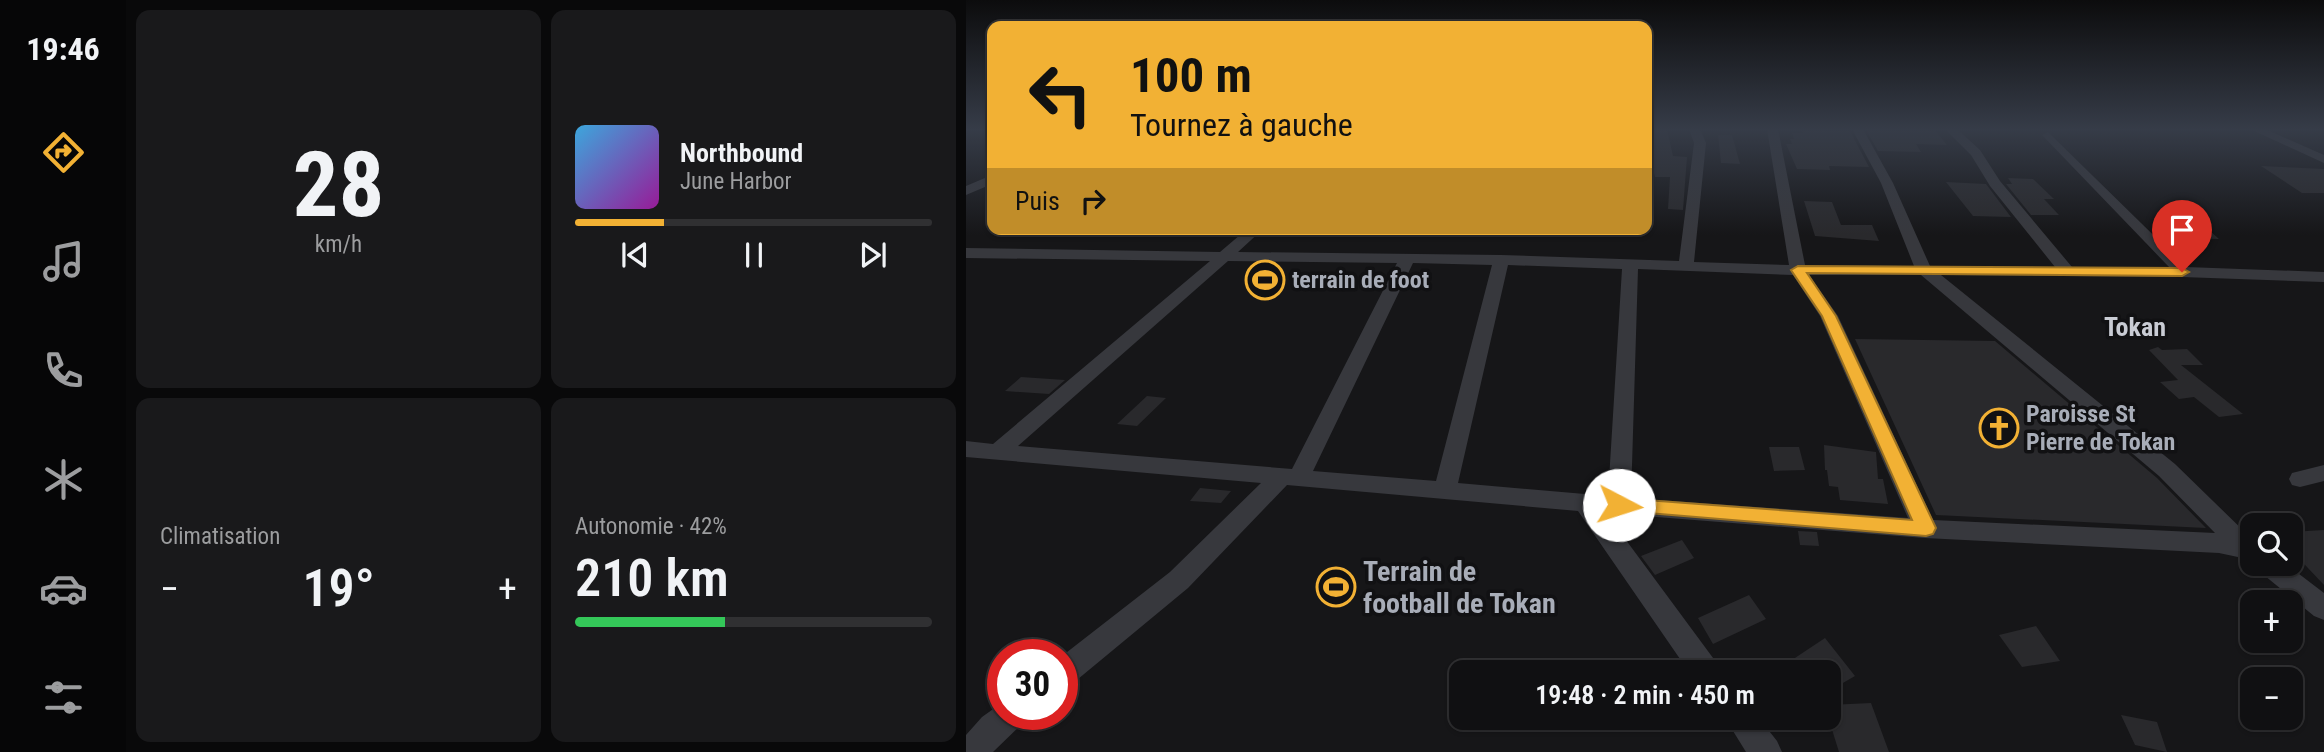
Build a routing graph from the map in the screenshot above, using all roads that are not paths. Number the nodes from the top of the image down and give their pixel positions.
1 (1698, 164) edge
2 (1778, 164) edge
3 (1876, 164) edge
4 (1983, 164) edge
5 (2076, 164) edge
6 (966, 175) edge
7 (987, 177) edge
8 (987, 180) edge
9 (966, 191) edge
10 (1248, 235) edge
11 (966, 253) edge
12 (1221, 257) junction
13 (1408, 259) junction
14 (1501, 260) junction
15 (1630, 265) junction
16 (1686, 266) junction
17 (1923, 269) junction
18 (1798, 270) junction
19 (2067, 271) junction
20 (2182, 272) junction
21 (2324, 277) edge
22 (966, 449) edge
23 (998, 451) junction
24 (2324, 473) edge
25 (1291, 476) junction
26 (2300, 479) dead end
27 (1445, 490) junction
28 (1585, 503) junction
29 (1619, 505) junction
30 (1926, 528) junction
31 (2240, 541) edge
32 (2240, 550) edge
33 (2282, 576) edge
34 (2324, 608) edge
35 (1697, 660) edge
36 (1078, 661) edge
37 (991, 730) edge
38 (1749, 730) edge
39 (972, 752) edge
40 (1766, 752) edge

1 - 16 street
2 - 18 street
3 - 17 street
4 - 19 street
5 - 20 street
6 - 7 street
8 - 9 street
10 - 12 street
11 - 12 street
12 - 13 street
12 - 23 street
13 - 14 street
13 - 25 street
14 - 15 street
14 - 27 street
15 - 16 street
15 - 29 street
16 - 18 street
17 - 18 street
17 - 19 street
17 - 31 street
18 - 30 street
19 - 20 street
20 - 21 street
22 - 23 street
23 - 25 street
24 - 26 street
25 - 27 street
25 - 36 street
27 - 28 street
28 - 29 street
28 - 35 street
29 - 30 street
30 - 32 street
33 - 34 street
37 - 39 street
38 - 40 street

